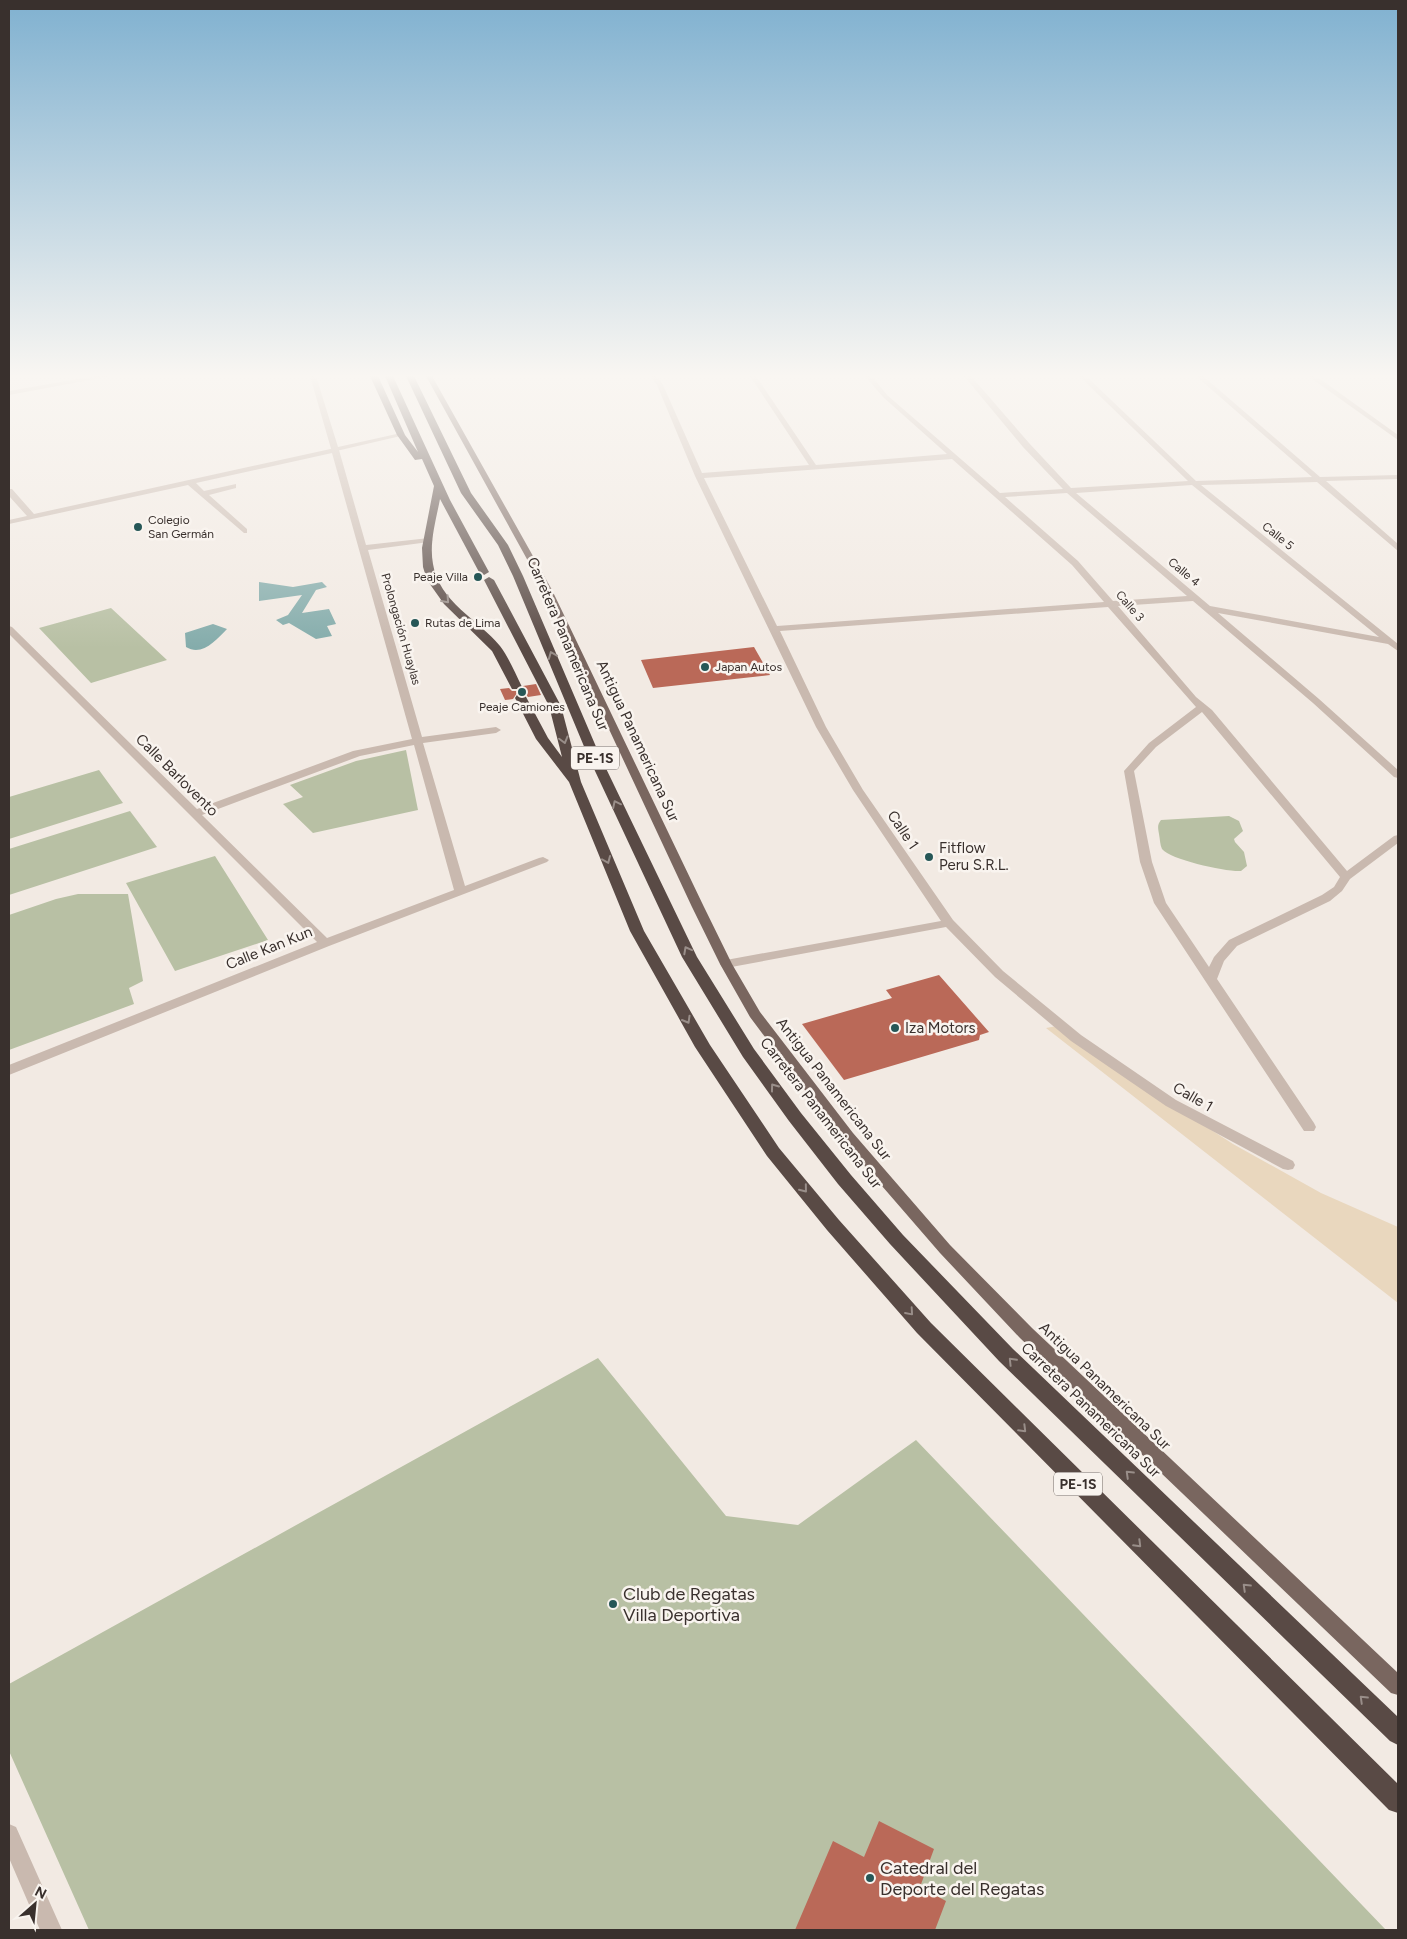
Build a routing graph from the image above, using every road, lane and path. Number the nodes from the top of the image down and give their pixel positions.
1 (260, 466) edge
2 (340, 466) edge
3 (424, 466) edge
4 (428, 466) edge
5 (453, 466) edge
6 (478, 466) edge
7 (695, 466) edge
8 (821, 466) edge
9 (967, 466) edge
10 (1047, 466) edge
11 (1177, 466) edge
12 (1305, 466) edge
13 (814, 467) joint
14 (699, 476) junction
15 (1398, 477) edge
16 (1319, 478) junction
17 (190, 482) junction
18 (1194, 483) junction
19 (436, 484) junction
20 (233, 486) dead end
21 (9, 491) edge
22 (1069, 491) junction
23 (202, 494) junction
24 (999, 495) junction
25 (32, 517) junction
26 (9, 522) edge
27 (244, 531) dead end
28 (429, 540) junction
29 (363, 548) junction
30 (1398, 548) edge
31 (1196, 598) junction
32 (1112, 604) junction
33 (1208, 608) junction
34 (9, 629) edge
35 (775, 630) junction
36 (1395, 645) edge
37 (1203, 707) junction
38 (496, 730) dead end
39 (418, 741) junction
40 (1398, 775) edge
41 (575, 782) junction
42 (195, 814) junction
43 (1398, 838) edge
44 (543, 860) dead end
45 (1346, 877) junction
46 (460, 890) junction
47 (949, 923) junction
48 (325, 943) junction
49 (726, 964) junction
50 (1211, 978) junction
51 (9, 1070) edge
52 (1309, 1127) dead end
53 (1288, 1165) dead end
54 (1398, 1686) edge
55 (1398, 1733) edge
56 (1398, 1801) edge
57 (9, 1834) edge
58 (51, 1930) edge

1 - 17 street
2 - 29 street, Prolongación Huaylas
3 - 19 highway
4 - 19 highway, PE-1S
55 -> 5 highway, Carretera Panamericana Sur / PE-1S
6 - 49 main road, Antigua Panamericana Sur
7 - 14 street, Calle 1
8 - 13 street
9 - 24 street, Calle 3
10 - 22 street, Calle 4
11 - 18 street, Calle 5
12 - 16 street
13 - 14 street
14 - 35 street, Calle 1
15 - 16 street
16 - 18 street
16 - 30 street
17 - 23 street
17 - 25 street
18 - 22 street
18 - 36 street, Calle 5
19 - 28 highway, PE-1S
19 -> 41 highway, PE-1S
20 - 23 street
21 - 25 street
22 - 24 street
22 - 31 street, Calle 4
23 - 27 street
24 - 32 street, Calle 3
25 - 26 street
28 - 29 street
28 -> 41 highway, PE-1S
29 - 39 street, Prolongación Huaylas
31 - 32 street
31 - 33 street, Calle 4
32 - 35 street
32 - 37 street, Calle 3
33 - 36 street
33 - 40 street, Calle 4
34 - 42 street, Calle Barlovento
35 - 47 street, Calle 1
37 - 45 street, Calle 3
37 - 50 street
38 - 39 street
39 - 42 street
39 - 46 street, Prolongación Huaylas
41 -> 56 highway, PE-1S
42 - 48 street, Calle Barlovento
43 - 45 street
44 - 46 street, Calle Kan Kun
45 - 50 street
46 - 48 street, Calle Kan Kun
47 - 49 street
47 - 53 street, Calle 1
48 - 51 street, Calle Kan Kun
49 - 54 main road, Antigua Panamericana Sur
50 - 52 street
57 - 58 street

